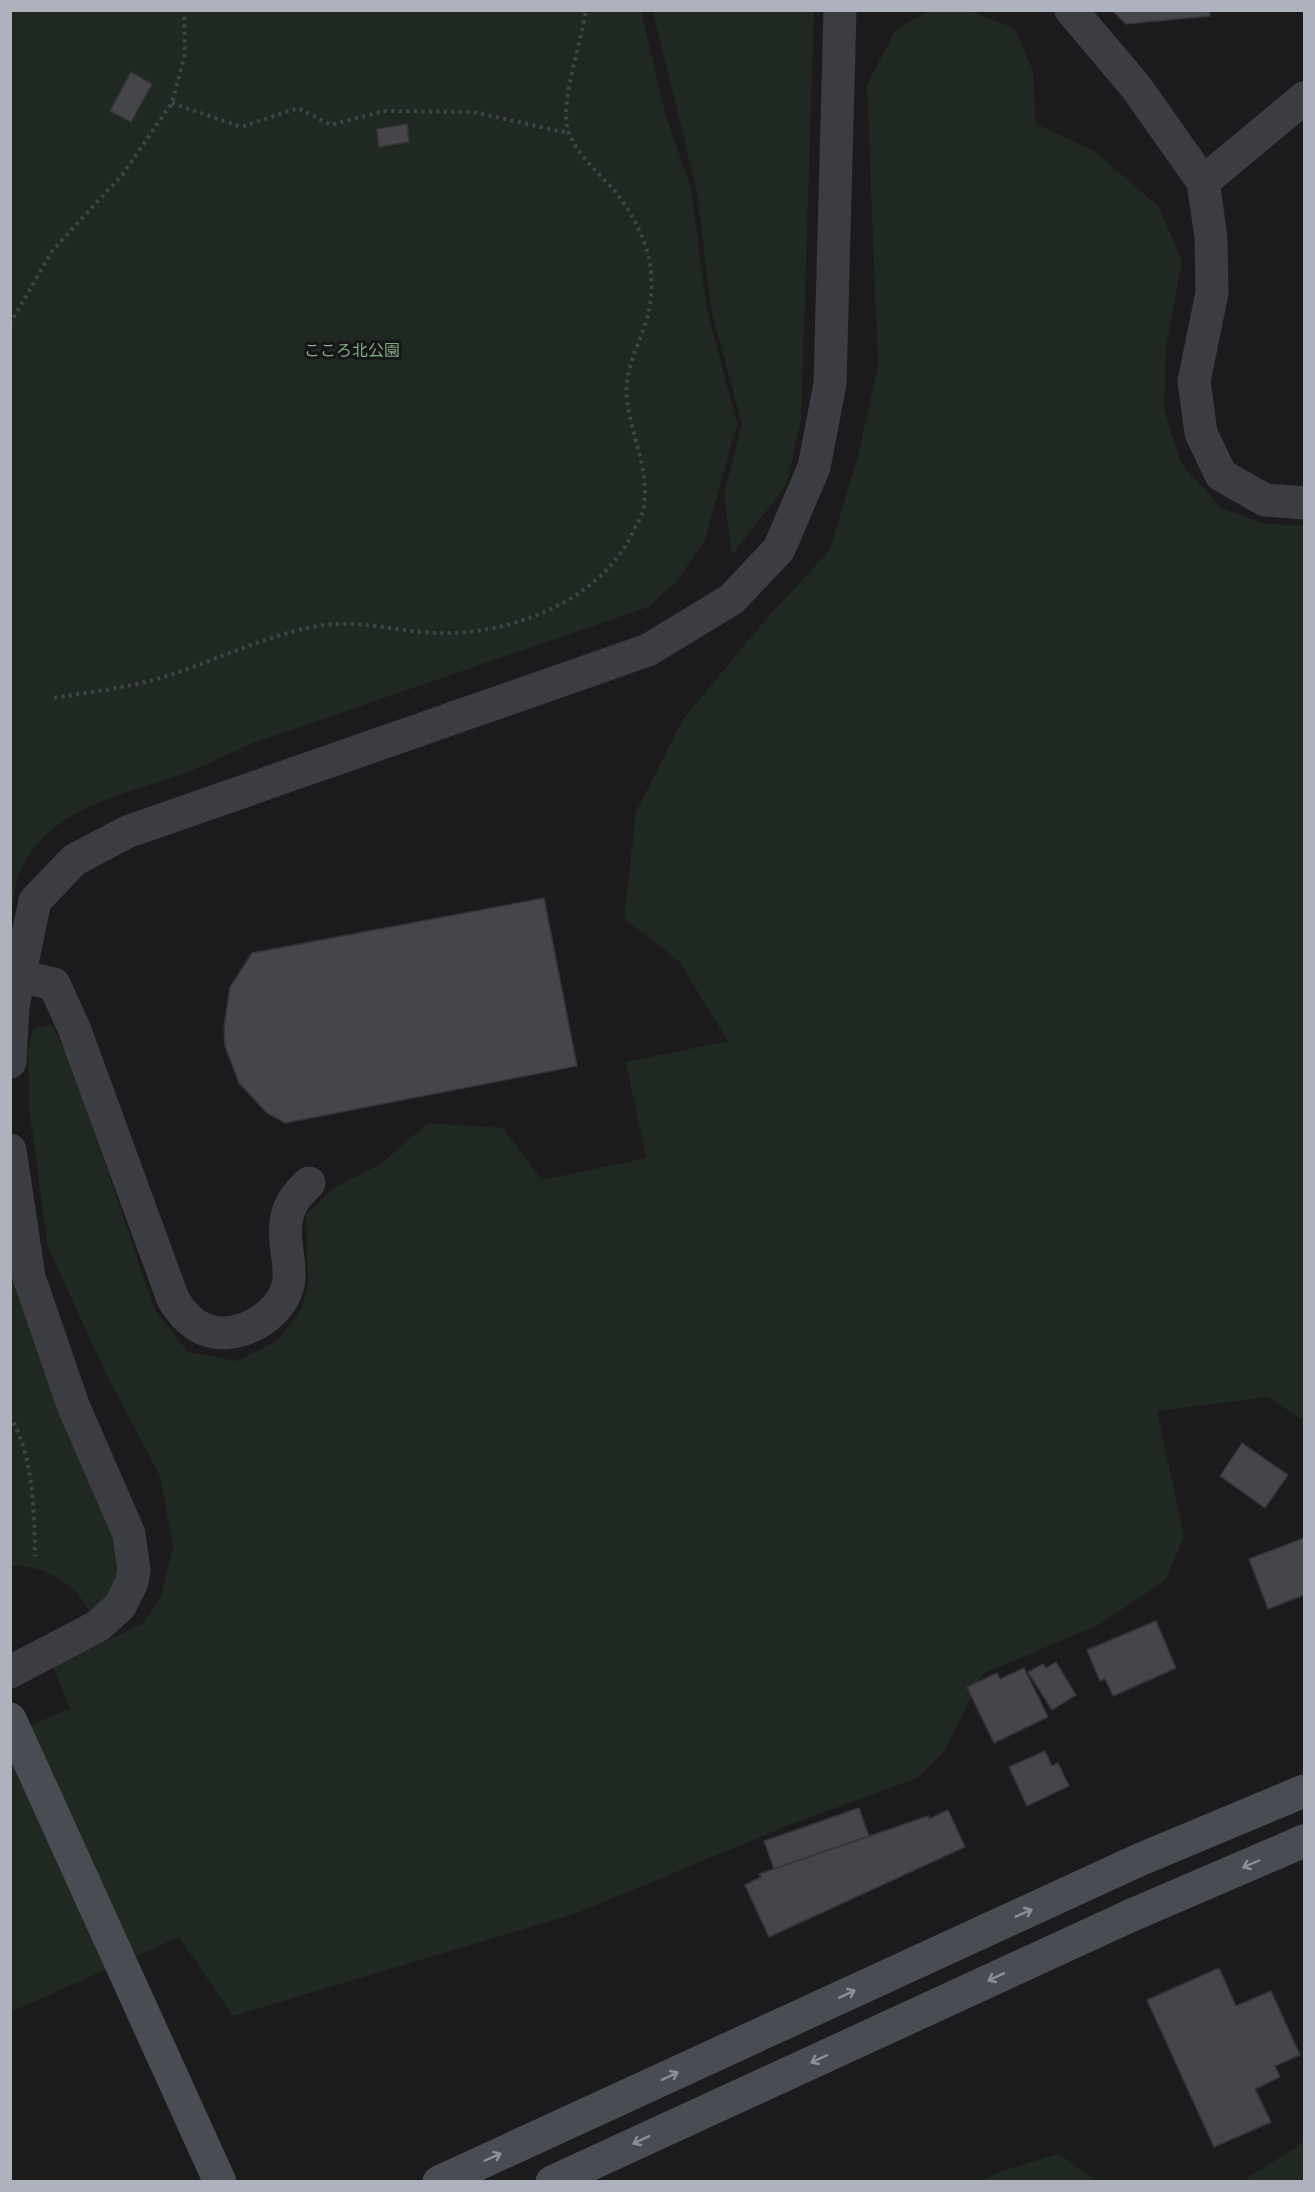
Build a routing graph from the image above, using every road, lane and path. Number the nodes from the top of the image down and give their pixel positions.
1 (184, 10) edge
2 (586, 10) edge
3 (840, 10) edge
4 (1071, 10) edge
5 (1305, 98) edge
6 (172, 104) junction
7 (568, 133) junction
8 (1203, 182) junction
9 (10, 324) edge
10 (1305, 503) edge
11 (54, 698) dead end
12 (18, 976) junction
13 (10, 1062) edge
14 (10, 1150) edge
15 (309, 1183) dead end
16 (10, 1416) edge
17 (35, 1556) dead end
18 (10, 1672) edge
19 (12, 1723) edge
20 (1305, 1791) edge
21 (1305, 1841) edge
22 (220, 2181) edge
23 (440, 2181) edge
24 (552, 2181) edge

1 - 6 path
2 - 7 path
3 - 12 street
4 - 8 street
5 - 8 street
6 - 7 path
6 - 9 path
7 - 11 path
8 - 10 street
12 - 13 street
12 - 15 street
14 - 18 street
16 - 17 path
19 - 22 street
23 -> 20 street
21 -> 24 street

